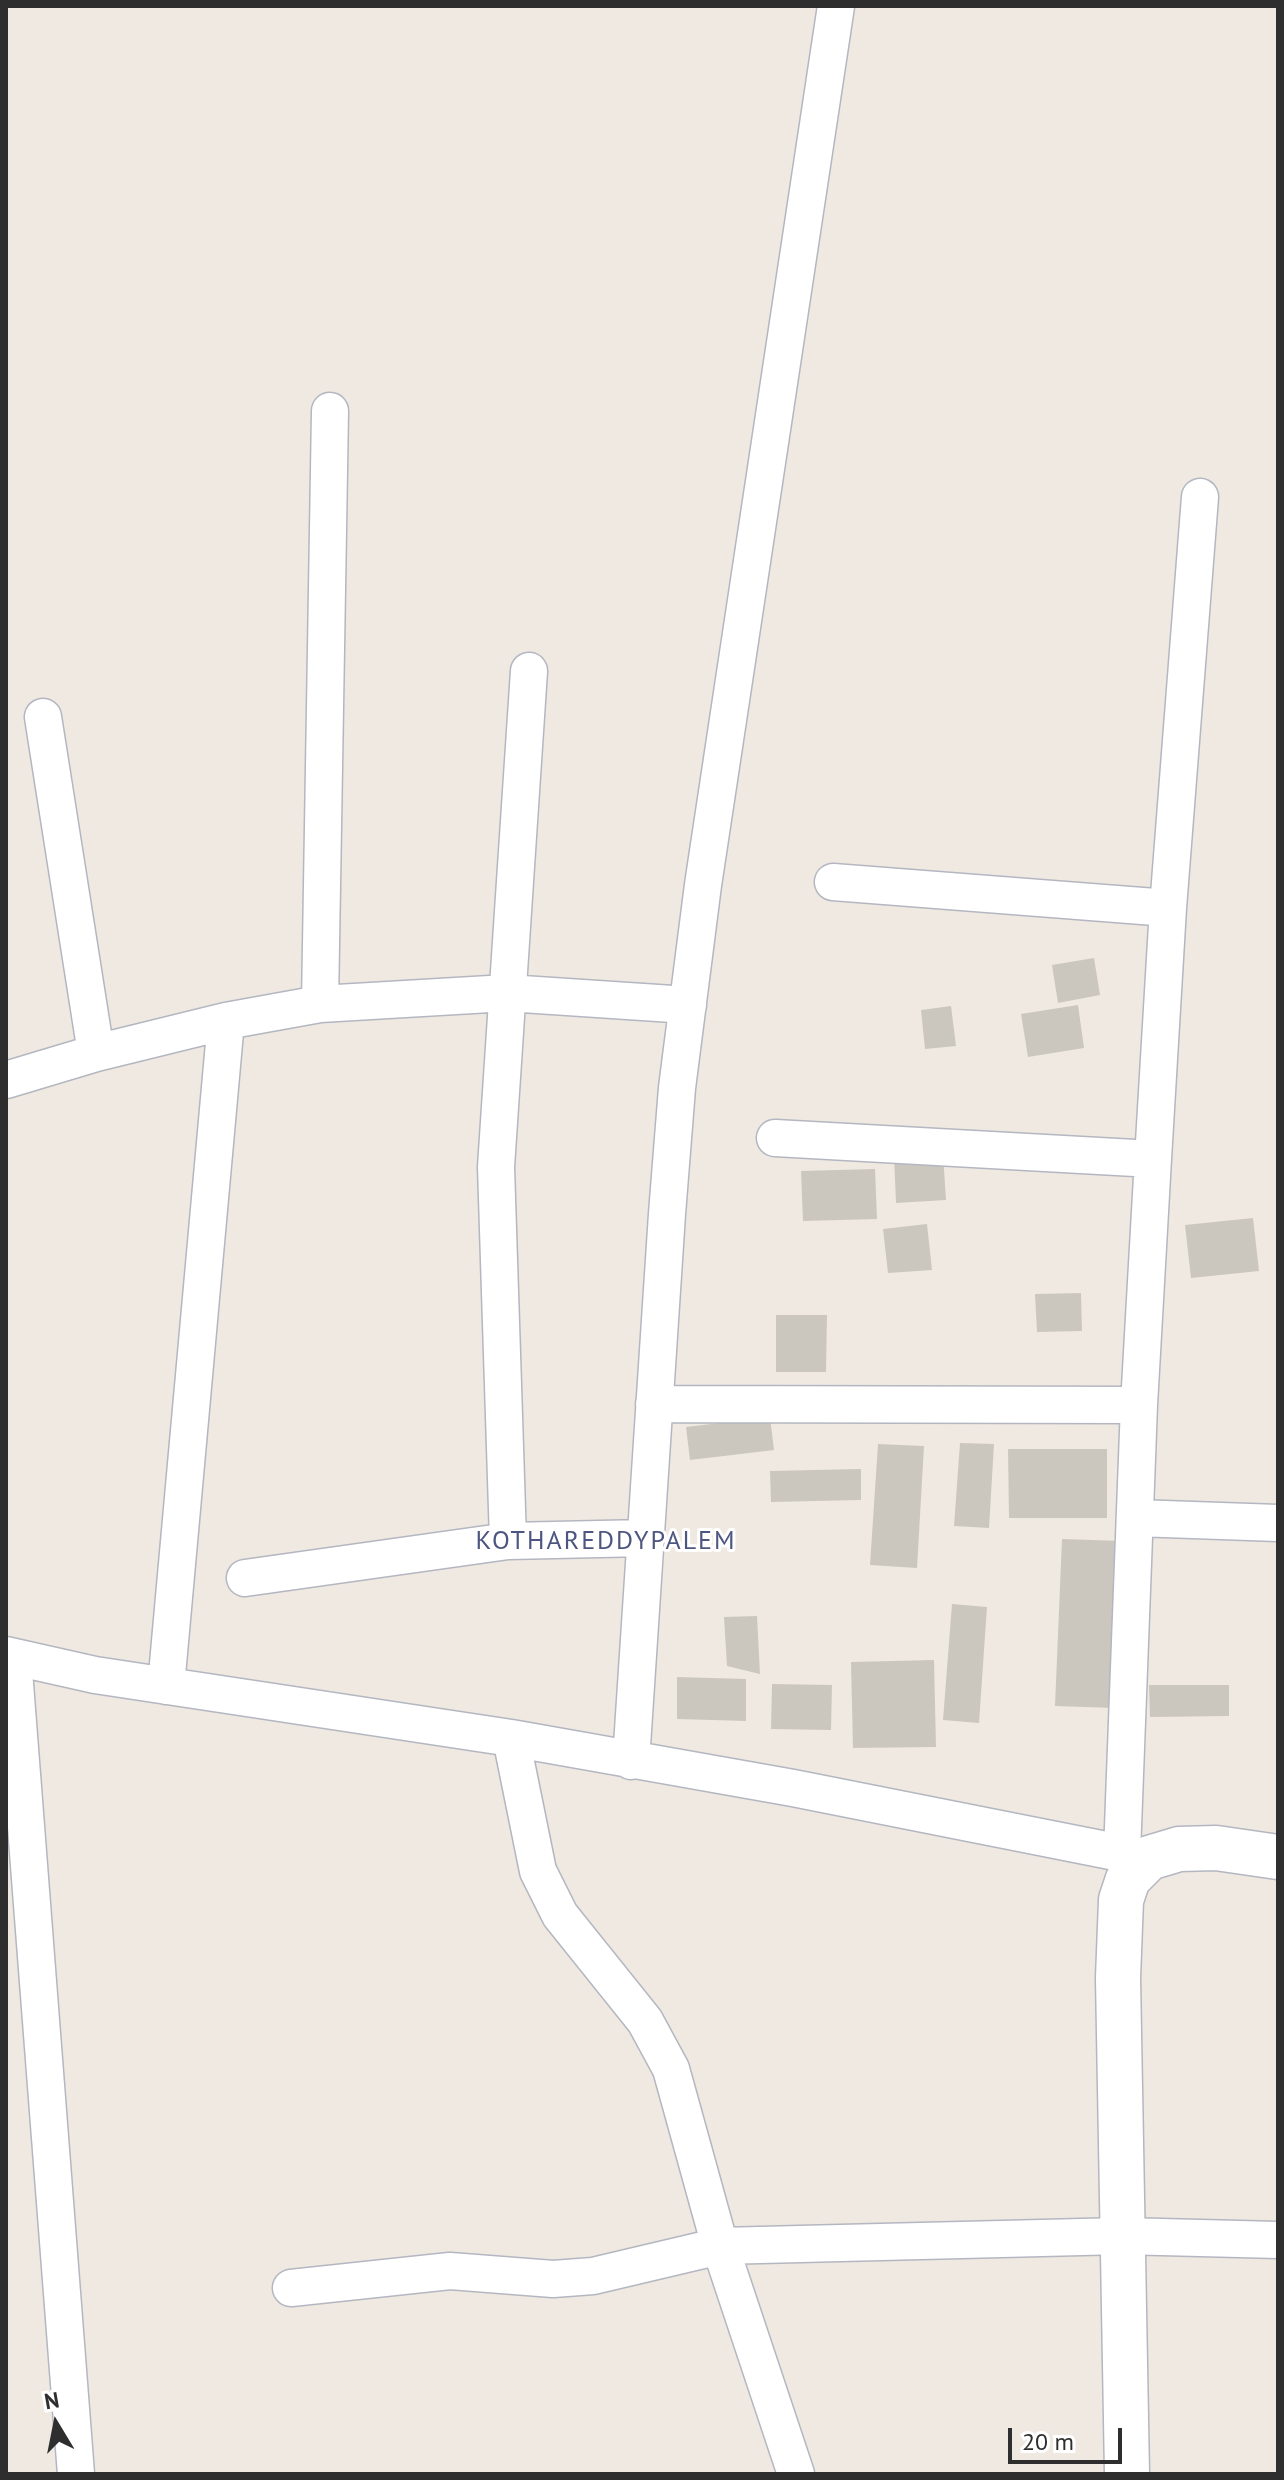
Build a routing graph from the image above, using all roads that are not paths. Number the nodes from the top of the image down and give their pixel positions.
1 (836, 6) edge
2 (330, 411) dead end
3 (1200, 497) dead end
4 (529, 671) dead end
5 (43, 717) dead end
6 (833, 882) dead end
7 (1168, 908) junction
8 (507, 993) junction
9 (320, 1004) junction
10 (688, 1005) junction
11 (226, 1021) junction
12 (96, 1053) junction
13 (6, 1080) edge
14 (775, 1138) dead end
15 (1153, 1159) junction
16 (654, 1404) junction
17 (1139, 1405) junction
18 (1136, 1518) junction
19 (1278, 1523) edge
20 (646, 1538) junction
21 (508, 1541) junction
22 (245, 1578) dead end
23 (10, 1657) edge
24 (166, 1686) junction
25 (511, 1738) junction
26 (631, 1761) junction
27 (1136, 1856) junction
28 (1278, 1857) edge
29 (1122, 2236) junction
30 (1278, 2240) edge
31 (720, 2246) junction
32 (291, 2288) dead end
33 (76, 2474) edge
34 (796, 2474) edge
35 (1127, 2474) edge

1 - 10 street
2 - 9 street
3 - 7 street
4 - 8 street
5 - 12 street
6 - 7 street
7 - 15 street
8 - 9 street
8 - 10 street
8 - 21 street
9 - 11 street
10 - 16 street
11 - 12 street
11 - 24 street
12 - 13 street
14 - 15 street
15 - 17 street
16 - 17 street
16 - 20 street
17 - 18 street
18 - 19 street
18 - 27 street
20 - 21 street
20 - 26 street
21 - 22 street
23 - 24 street
23 - 33 street
24 - 25 street
25 - 26 street
25 - 31 street
26 - 27 street
27 - 28 street
27 - 29 street
29 - 30 street
29 - 31 street
29 - 35 street
31 - 32 street
31 - 34 street

